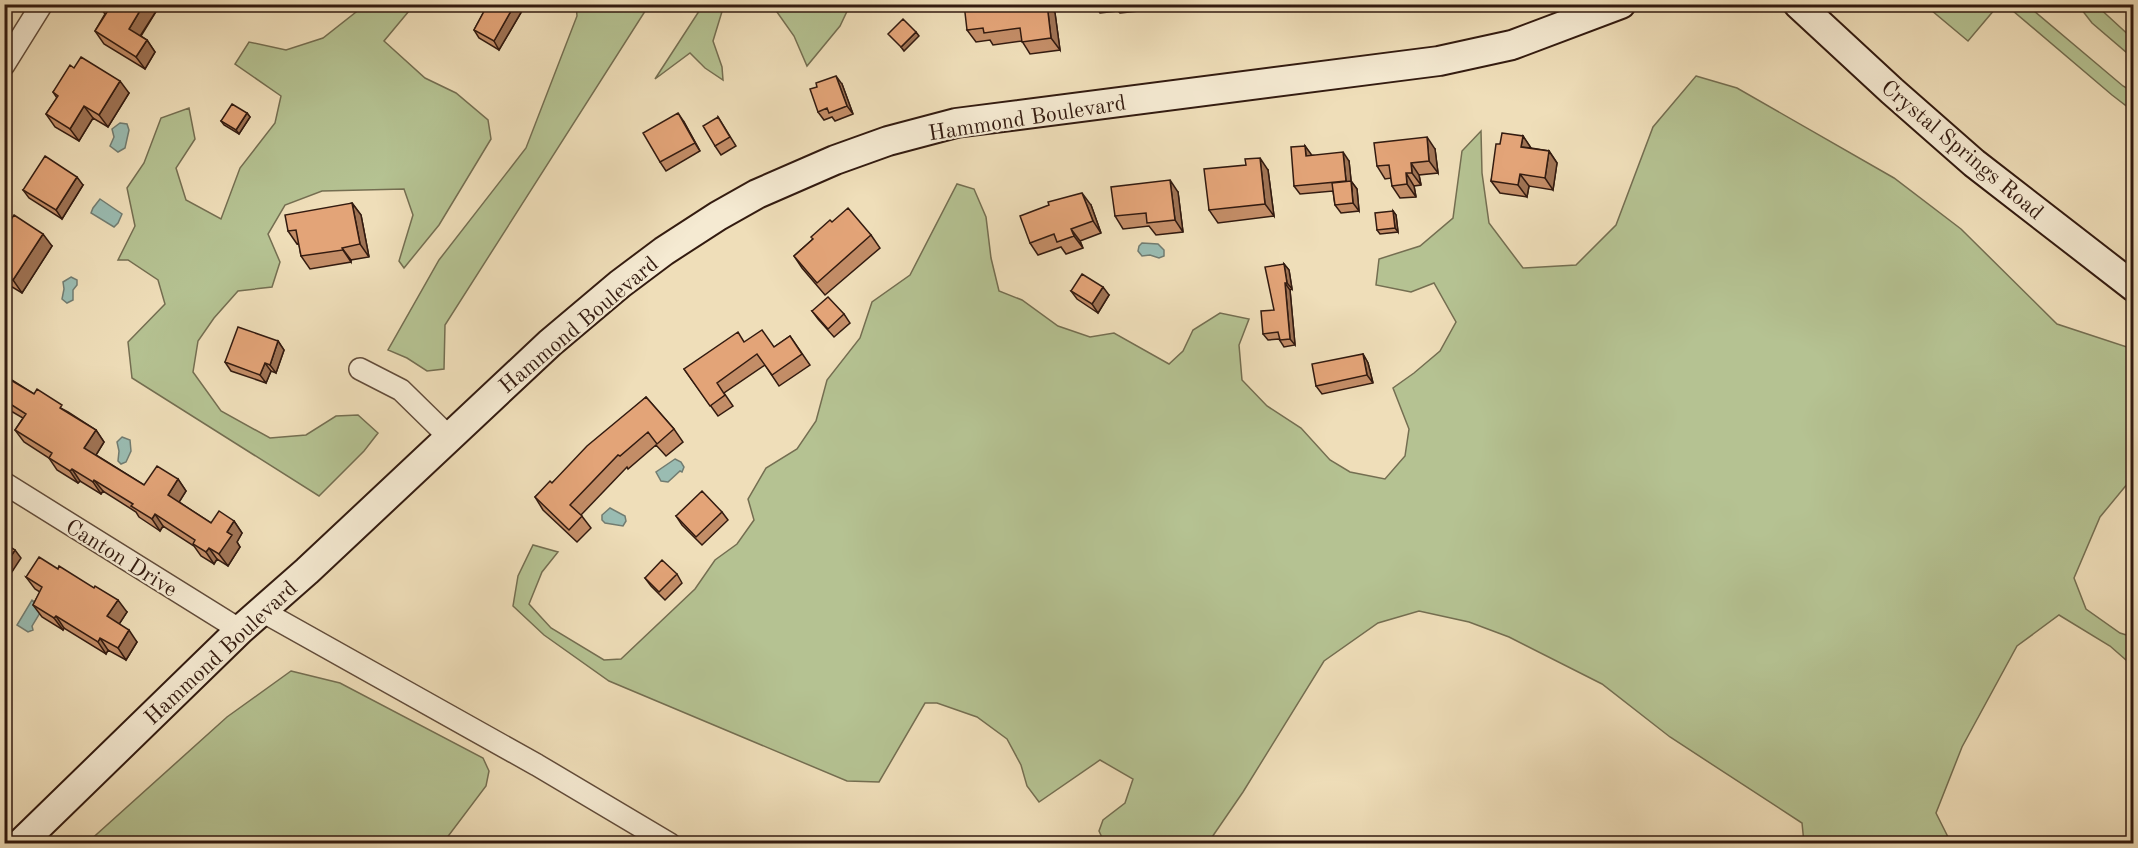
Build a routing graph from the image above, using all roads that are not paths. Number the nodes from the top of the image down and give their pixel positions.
1 (42, 4) edge
2 (1621, 4) edge
3 (1798, 4) edge
4 (4, 65) edge
5 (2133, 286) edge
6 (360, 369) dead end
7 (449, 437) junction
8 (4, 483) edge
9 (262, 611) junction
10 (240, 630) junction
11 (22, 841) edge
12 (670, 843) edge

1 - 4 street
2 - 7 street, Hammond Boulevard
3 - 5 street, Crystal Springs Road
6 - 7 street
7 - 9 street, Hammond Boulevard
8 - 10 street, Canton Drive
9 - 10 street, Hammond Boulevard
9 - 12 street
10 - 11 street, Hammond Boulevard

